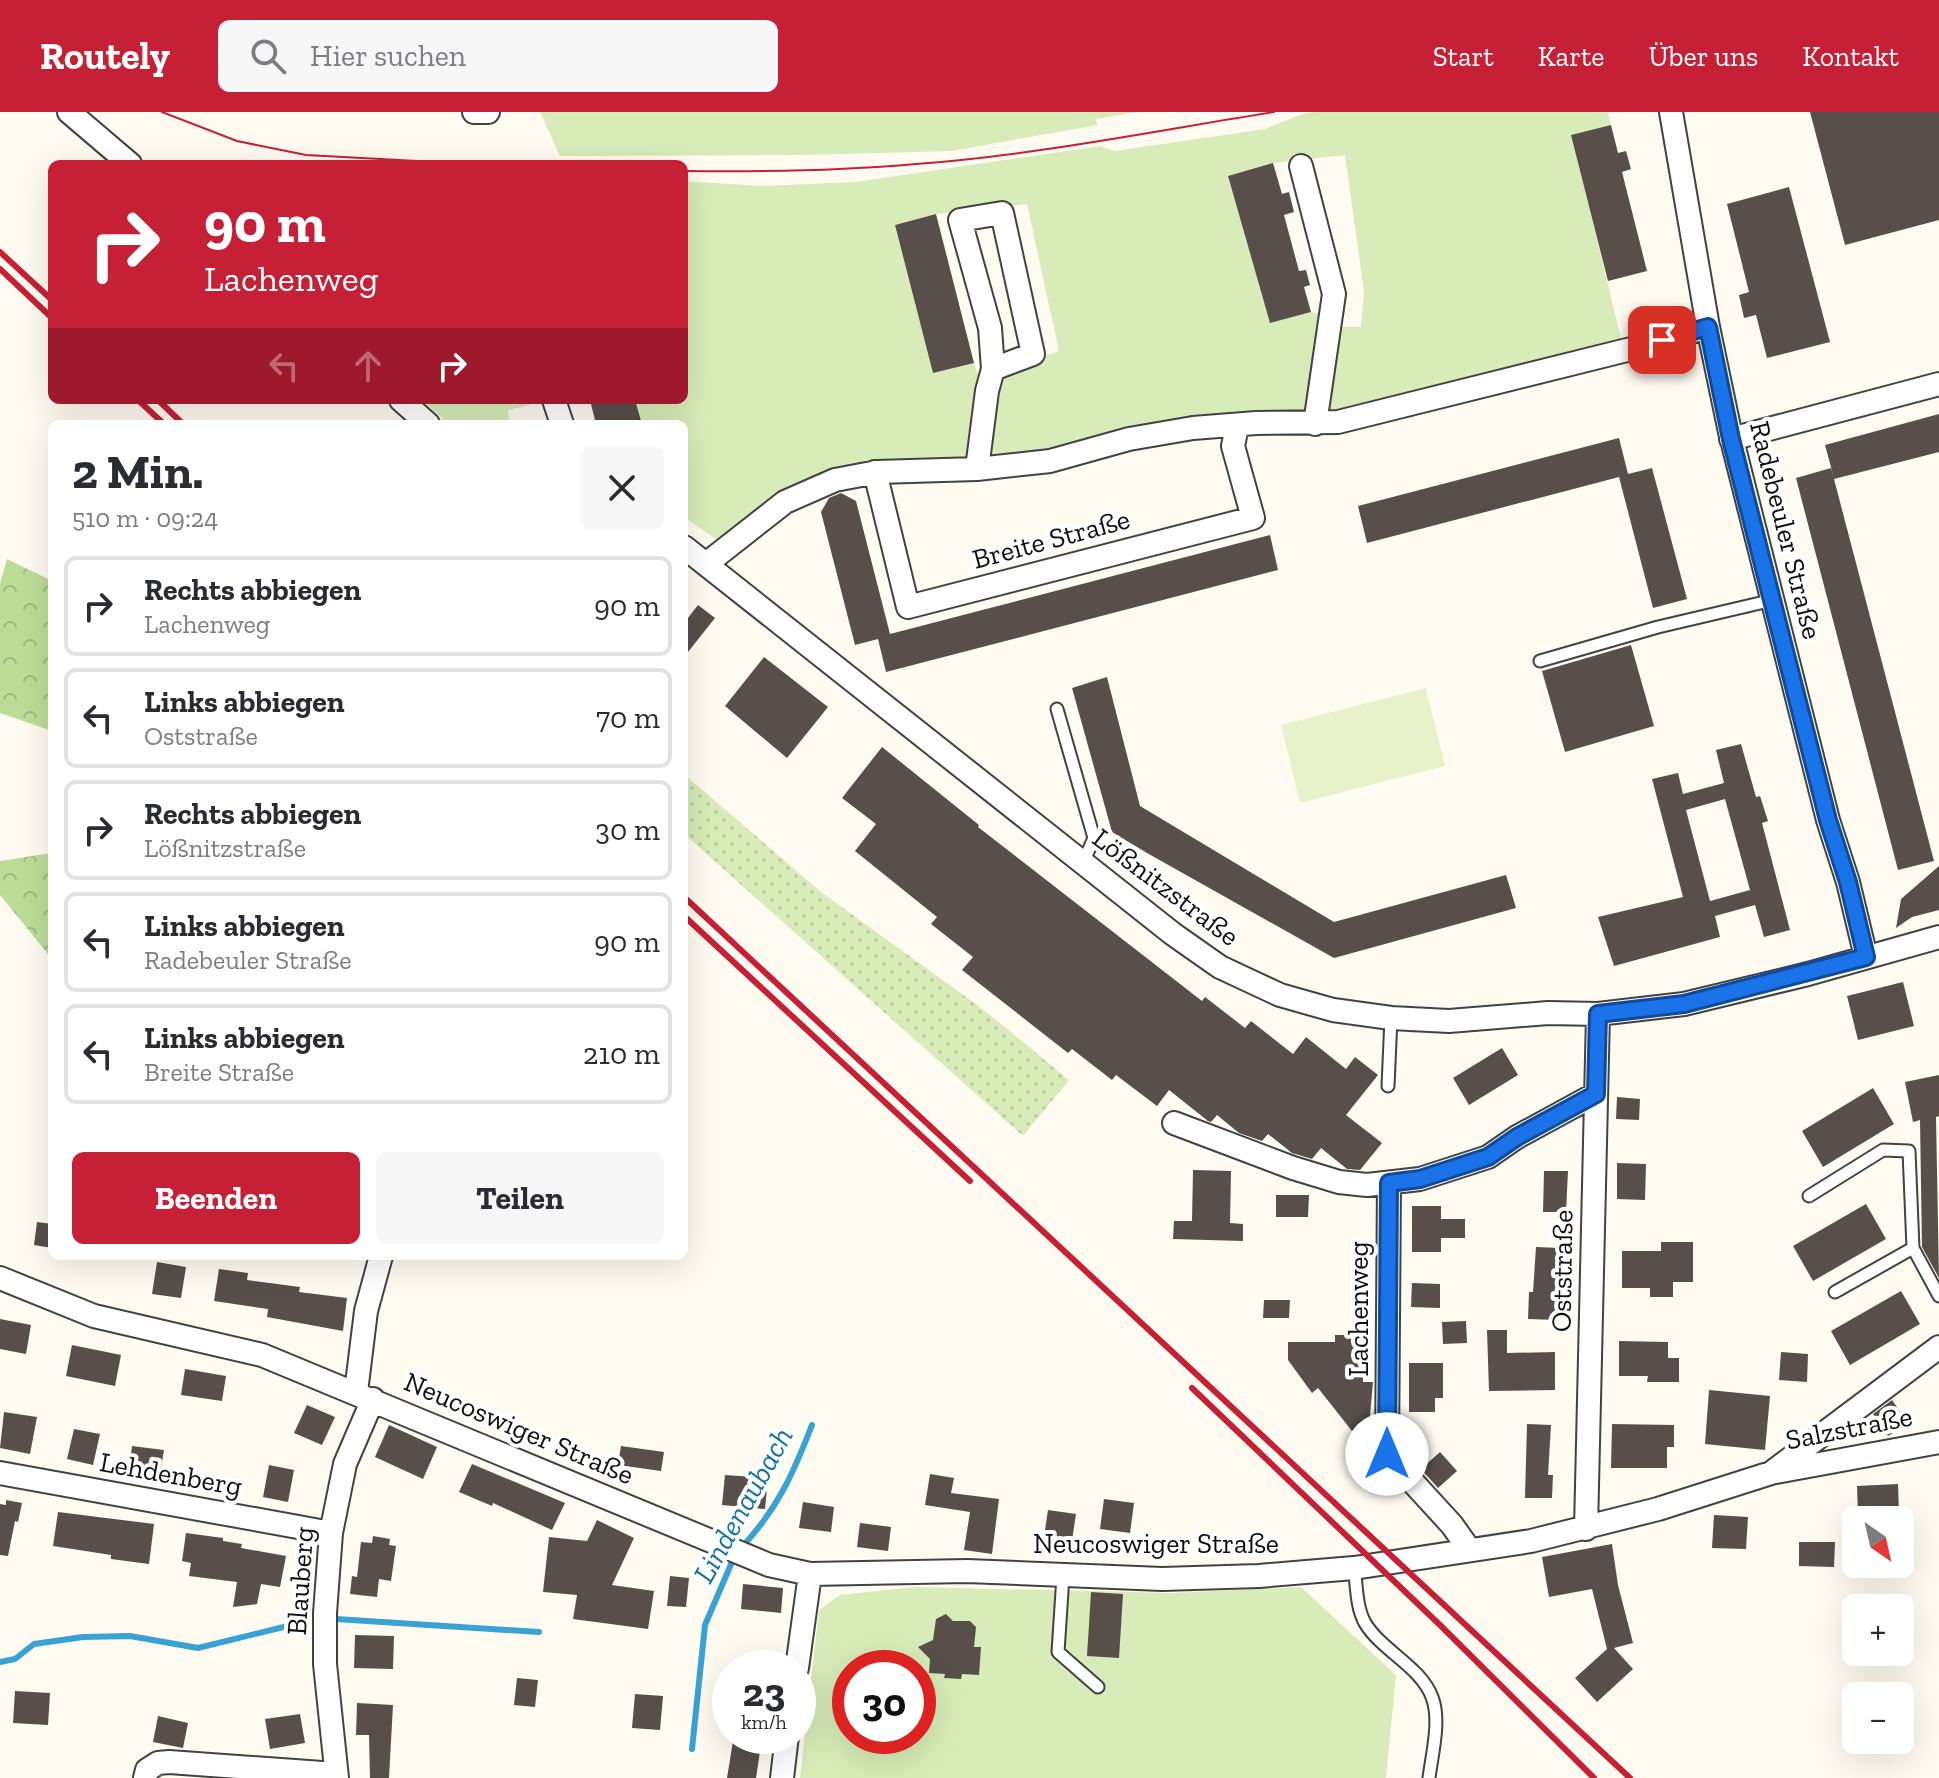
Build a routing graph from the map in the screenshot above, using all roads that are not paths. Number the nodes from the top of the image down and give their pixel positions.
1 (69, 112) edge
2 (474, 112) edge
3 (488, 112) edge
4 (1671, 112) edge
5 (125, 160) edge
6 (1301, 166) dead end
7 (1708, 327) junction
8 (993, 369) junction
9 (1939, 384) edge
10 (406, 404) edge
11 (424, 420) edge
12 (1315, 424) junction
13 (1237, 426) junction
14 (1731, 439) junction
15 (977, 469) junction
16 (875, 472) junction
17 (688, 550) edge
18 (706, 564) junction
19 (1773, 600) junction
20 (1540, 661) dead end
21 (1057, 709) dead end
22 (1083, 863) junction
23 (1939, 937) edge
24 (1866, 957) junction
25 (1598, 1014) junction
26 (1391, 1018) junction
27 (1388, 1086) dead end
28 (1596, 1094) junction
29 (1174, 1123) dead end
30 (1389, 1183) junction
31 (1809, 1196) dead end
32 (1913, 1248) junction
33 (380, 1260) edge
34 (0, 1278) edge
35 (1835, 1292) dead end
36 (1939, 1296) edge
37 (1939, 1347) edge
38 (365, 1396) junction
39 (1939, 1442) edge
40 (0, 1473) edge
41 (1771, 1473) junction
42 (1586, 1529) junction
43 (331, 1533) junction
44 (1469, 1549) junction
45 (1354, 1568) junction
46 (810, 1574) junction
47 (1063, 1576) junction
48 (799, 1650) edge
49 (1098, 1687) dead end
50 (785, 1754) edge
51 (337, 1776) edge
52 (145, 1778) edge
53 (782, 1778) edge
54 (1429, 1778) edge

1 - 5 street
2 - 3 street
4 - 7 street, Radebeuler Straße
6 - 12 street
7 - 12 street
7 - 14 street, Radebeuler Straße
8 - 8 street
8 - 15 street
9 - 14 street
10 - 11 street
12 - 13 street
13 - 15 street
13 - 16 street, Breite Straße
14 - 19 street, Radebeuler Straße
15 - 16 street
16 - 18 street
17 - 18 street, Lößnitzstraße
18 - 22 street, Lößnitzstraße
19 - 20 lane
19 - 24 street, Radebeuler Straße
21 - 22 lane
22 - 26 street, Lößnitzstraße
23 - 24 street, Lößnitzstraße
24 - 25 street, Lößnitzstraße
25 - 26 street, Lößnitzstraße
25 - 28 street, Oststraße
26 - 27 lane
28 - 30 street
28 - 42 street, Oststraße
29 - 30 street
30 - 44 street, Lachenweg
31 - 32 lane
32 - 35 lane
32 - 36 lane
33 - 38 street
34 - 38 street, Neucoswiger Straße
37 - 41 street, Neucoswiger Straße
38 - 43 street, Blauberg
38 - 46 street, Neucoswiger Straße
39 - 41 street, Salzstraße
40 - 43 street, Lehdenberg
41 - 42 street, Neucoswiger Straße
42 - 44 street, Neucoswiger Straße
43 - 51 street, Blauberg
44 - 45 street, Neucoswiger Straße
45 - 47 street, Neucoswiger Straße
45 - 54 lane
46 - 47 street, Neucoswiger Straße
46 - 48 street
47 - 49 lane
50 - 53 street
51 - 52 street, Blauberg

